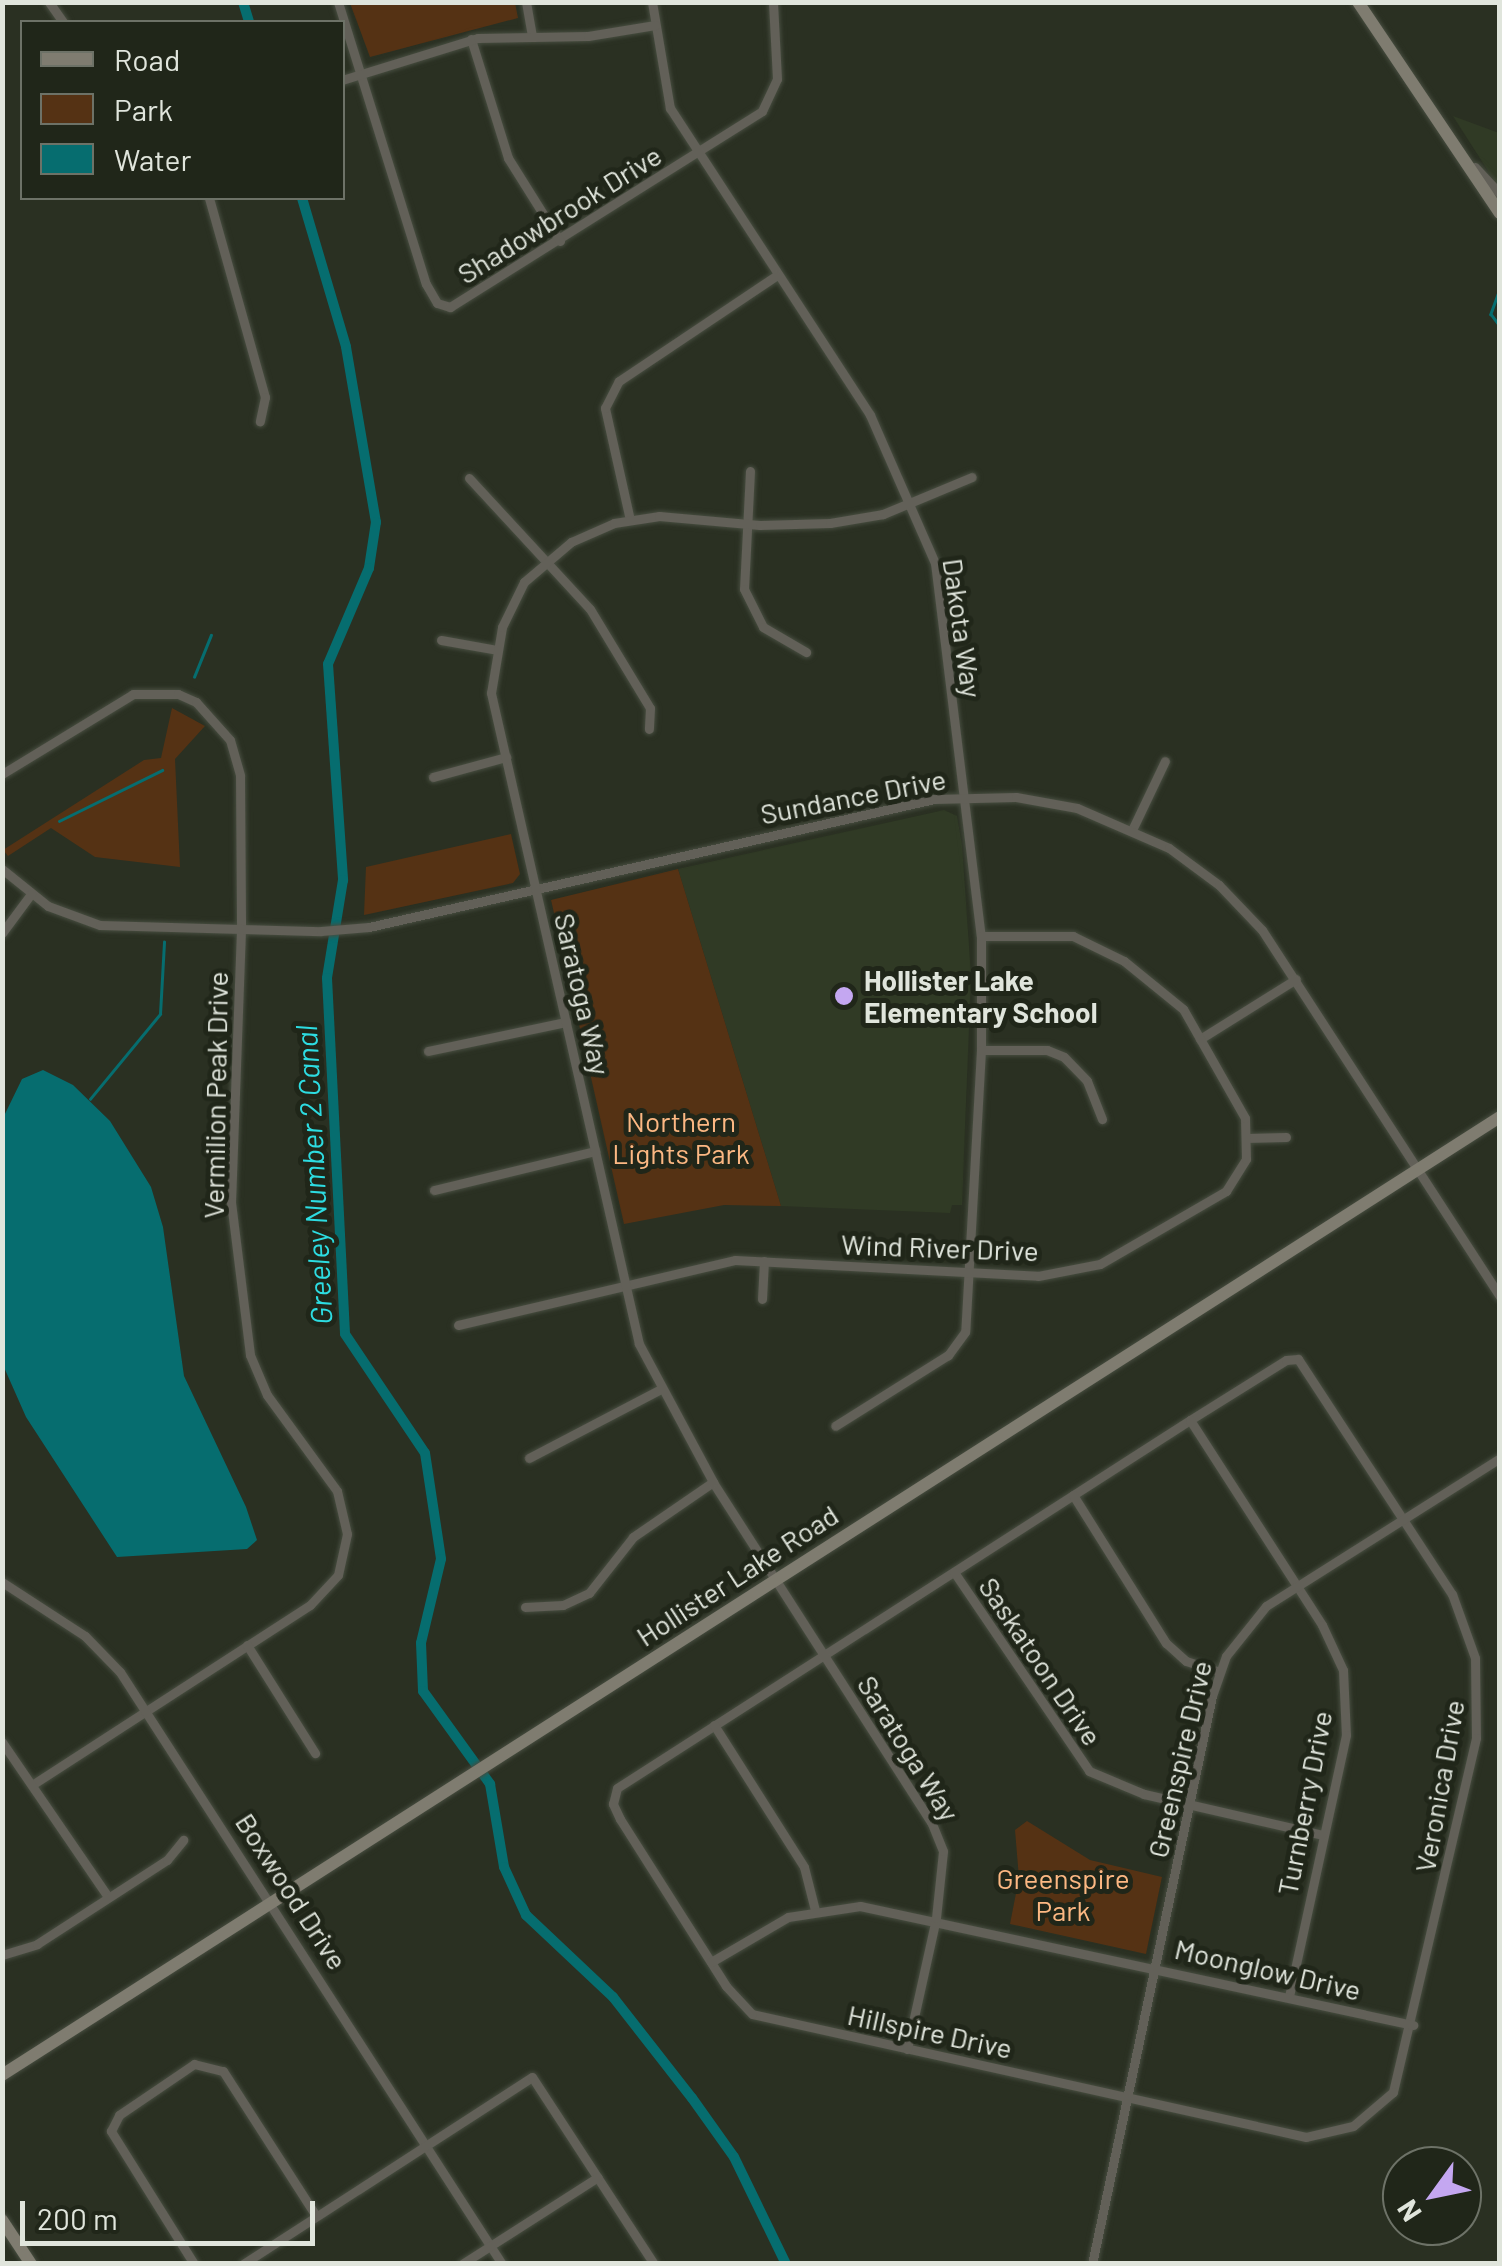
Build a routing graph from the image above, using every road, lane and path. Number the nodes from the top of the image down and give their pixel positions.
1 (526, 2) edge
2 (652, 2) edge
3 (773, 2) edge
4 (1358, 2) edge
5 (345, 22) edge
6 (655, 25) junction
7 (532, 35) junction
8 (472, 39) junction
9 (362, 72) junction
10 (345, 79) edge
11 (1458, 149) junction
12 (696, 154) junction
13 (1500, 194) edge
14 (210, 200) edge
15 (1500, 213) edge
16 (560, 241) junction
17 (776, 276) junction
18 (260, 421) dead end
19 (750, 471) dead end
20 (972, 477) dead end
21 (469, 478) dead end
22 (911, 502) junction
23 (630, 520) junction
24 (746, 524) junction
25 (546, 564) junction
26 (440, 640) dead end
27 (498, 650) junction
28 (806, 652) dead end
29 (649, 729) dead end
30 (506, 757) junction
31 (1165, 761) dead end
32 (2, 774) edge
33 (434, 777) dead end
34 (963, 796) junction
35 (1133, 828) junction
36 (2, 869) edge
37 (536, 889) junction
38 (31, 894) junction
39 (241, 930) junction
40 (2, 933) edge
41 (980, 936) junction
42 (1296, 978) junction
43 (566, 1022) junction
44 (1200, 1040) junction
45 (981, 1050) junction
46 (428, 1051) dead end
47 (1500, 1117) edge
48 (1102, 1119) dead end
49 (1286, 1137) dead end
50 (1246, 1138) junction
51 (596, 1152) junction
52 (1418, 1169) junction
53 (434, 1190) dead end
54 (764, 1261) junction
55 (969, 1273) junction
56 (625, 1282) junction
57 (1500, 1296) edge
58 (762, 1299) dead end
59 (458, 1325) dead end
60 (659, 1390) junction
61 (1190, 1420) junction
62 (835, 1426) dead end
63 (528, 1458) dead end
64 (1500, 1458) edge
65 (713, 1482) junction
66 (1073, 1495) junction
67 (1405, 1519) junction
68 (954, 1572) junction
69 (776, 1579) junction
70 (2, 1582) edge
71 (1298, 1587) junction
72 (525, 1606) dead end
73 (247, 1645) junction
74 (824, 1654) junction
75 (1218, 1672) junction
76 (146, 1709) junction
77 (714, 1725) junction
78 (2, 1742) edge
79 (315, 1753) dead end
80 (34, 1783) junction
81 (1188, 1805) junction
82 (1323, 1835) junction
83 (183, 1840) dead end
84 (108, 1897) junction
85 (274, 1901) junction
86 (814, 1910) junction
87 (936, 1918) junction
88 (2, 1955) edge
89 (711, 1962) junction
90 (1157, 1967) junction
91 (1288, 1997) junction
92 (1413, 2025) junction
93 (908, 2048) junction
94 (2, 2075) edge
95 (1127, 2095) junction
96 (1353, 2126) joint
97 (425, 2144) junction
98 (598, 2177) junction
99 (316, 2216) junction
100 (2, 2220) edge
101 (490, 2245) junction
102 (31, 2264) edge
103 (194, 2264) edge
104 (243, 2264) edge
105 (462, 2264) edge
106 (502, 2264) edge
107 (654, 2264) edge
108 (1092, 2264) edge

1 - 7 street
2 - 6 street, Dakota Way
3 - 12 street, Shadowbrook Drive
4 - 11 street
5 - 9 street
6 - 7 street
6 - 12 street, Dakota Way
7 - 8 street
8 - 9 street
8 - 16 street
9 - 10 street
9 - 16 street, Shadowbrook Drive
11 - 13 street
11 - 15 street
12 - 16 street, Shadowbrook Drive
12 - 17 street, Dakota Way
14 - 18 street
17 - 22 street, Dakota Way
17 - 23 street
19 - 24 street
20 - 22 street, Saratoga Way
21 - 25 street
22 - 24 street, Saratoga Way
22 - 34 street, Dakota Way
23 - 24 street, Saratoga Way
23 - 25 street, Saratoga Way
24 - 28 street
25 - 27 street, Saratoga Way
25 - 29 street
26 - 27 street
27 - 30 street, Saratoga Way
30 - 33 street
30 - 37 street, Saratoga Way
31 - 35 street
32 - 39 street, Vermilion Peak Drive
34 - 35 street, Sundance Drive
34 - 37 street, Sundance Drive
34 - 41 street, Dakota Way
35 - 42 street, Sundance Drive
36 - 38 street, Sundance Drive
37 - 39 street, Sundance Drive
37 - 43 street, Saratoga Way
38 - 39 street, Sundance Drive
38 - 40 street
39 - 73 street, Vermilion Peak Drive
41 - 44 street
41 - 45 street, Dakota Way
42 - 44 street
42 - 52 street, Sundance Drive
43 - 46 street
43 - 51 street, Saratoga Way
44 - 50 street
45 - 48 street
45 - 55 street, Dakota Way
47 - 52 street, Hollister Lake Road
49 - 50 street
50 - 55 street, Wind River Drive
51 - 53 street
51 - 56 street, Saratoga Way
52 - 57 street, Sundance Drive
52 - 69 street, Hollister Lake Road
54 - 55 street, Wind River Drive
54 - 56 street, Wind River Drive
54 - 58 street
55 - 62 street, Dakota Way
56 - 59 street, Wind River Drive
56 - 60 street, Saratoga Way
60 - 63 street
60 - 65 street, Saratoga Way
61 - 66 street
61 - 67 street, Veronica Drive
61 - 71 street, Turnberry Drive
64 - 67 street, Greenspire Drive
65 - 69 street, Saratoga Way
65 - 72 street
66 - 68 street
66 - 75 street
67 - 71 street, Greenspire Drive
67 - 92 street, Veronica Drive
68 - 74 street
68 - 81 street, Saskatoon Drive
69 - 74 street, Saratoga Way
69 - 85 street, Hollister Lake Road
70 - 76 street, Boxwood Drive
71 - 75 street, Greenspire Drive
71 - 82 street, Turnberry Drive
73 - 76 street, Vermilion Peak Drive
73 - 79 street
74 - 77 street
74 - 87 street, Saratoga Way
75 - 81 street, Greenspire Drive
76 - 80 street, Vermilion Peak Drive
76 - 85 street, Boxwood Drive
77 - 86 street
77 - 89 street, Hillspire Drive
78 - 80 street
80 - 84 street
81 - 82 street, Saskatoon Drive
81 - 90 street, Greenspire Drive
82 - 91 street, Turnberry Drive
83 - 84 street
84 - 88 street
85 - 94 street, Hollister Lake Road
85 - 97 street, Boxwood Drive
86 - 87 street, Moonglow Drive
86 - 89 street, Moonglow Drive
87 - 90 street, Moonglow Drive
87 - 93 street, Saratoga Way
89 - 93 street, Hillspire Drive
90 - 91 street, Moonglow Drive
90 - 95 street, Greenspire Drive
91 - 92 street, Moonglow Drive
92 - 96 street, Veronica Drive
93 - 95 street, Hillspire Drive
95 - 96 street, Hillspire Drive
95 - 108 street, Greenspire Drive
97 - 98 street
97 - 99 street
97 - 101 street, Boxwood Drive
98 - 101 street
98 - 107 street
99 - 103 street
99 - 104 street
100 - 102 street
101 - 105 street
101 - 106 street, Boxwood Drive

